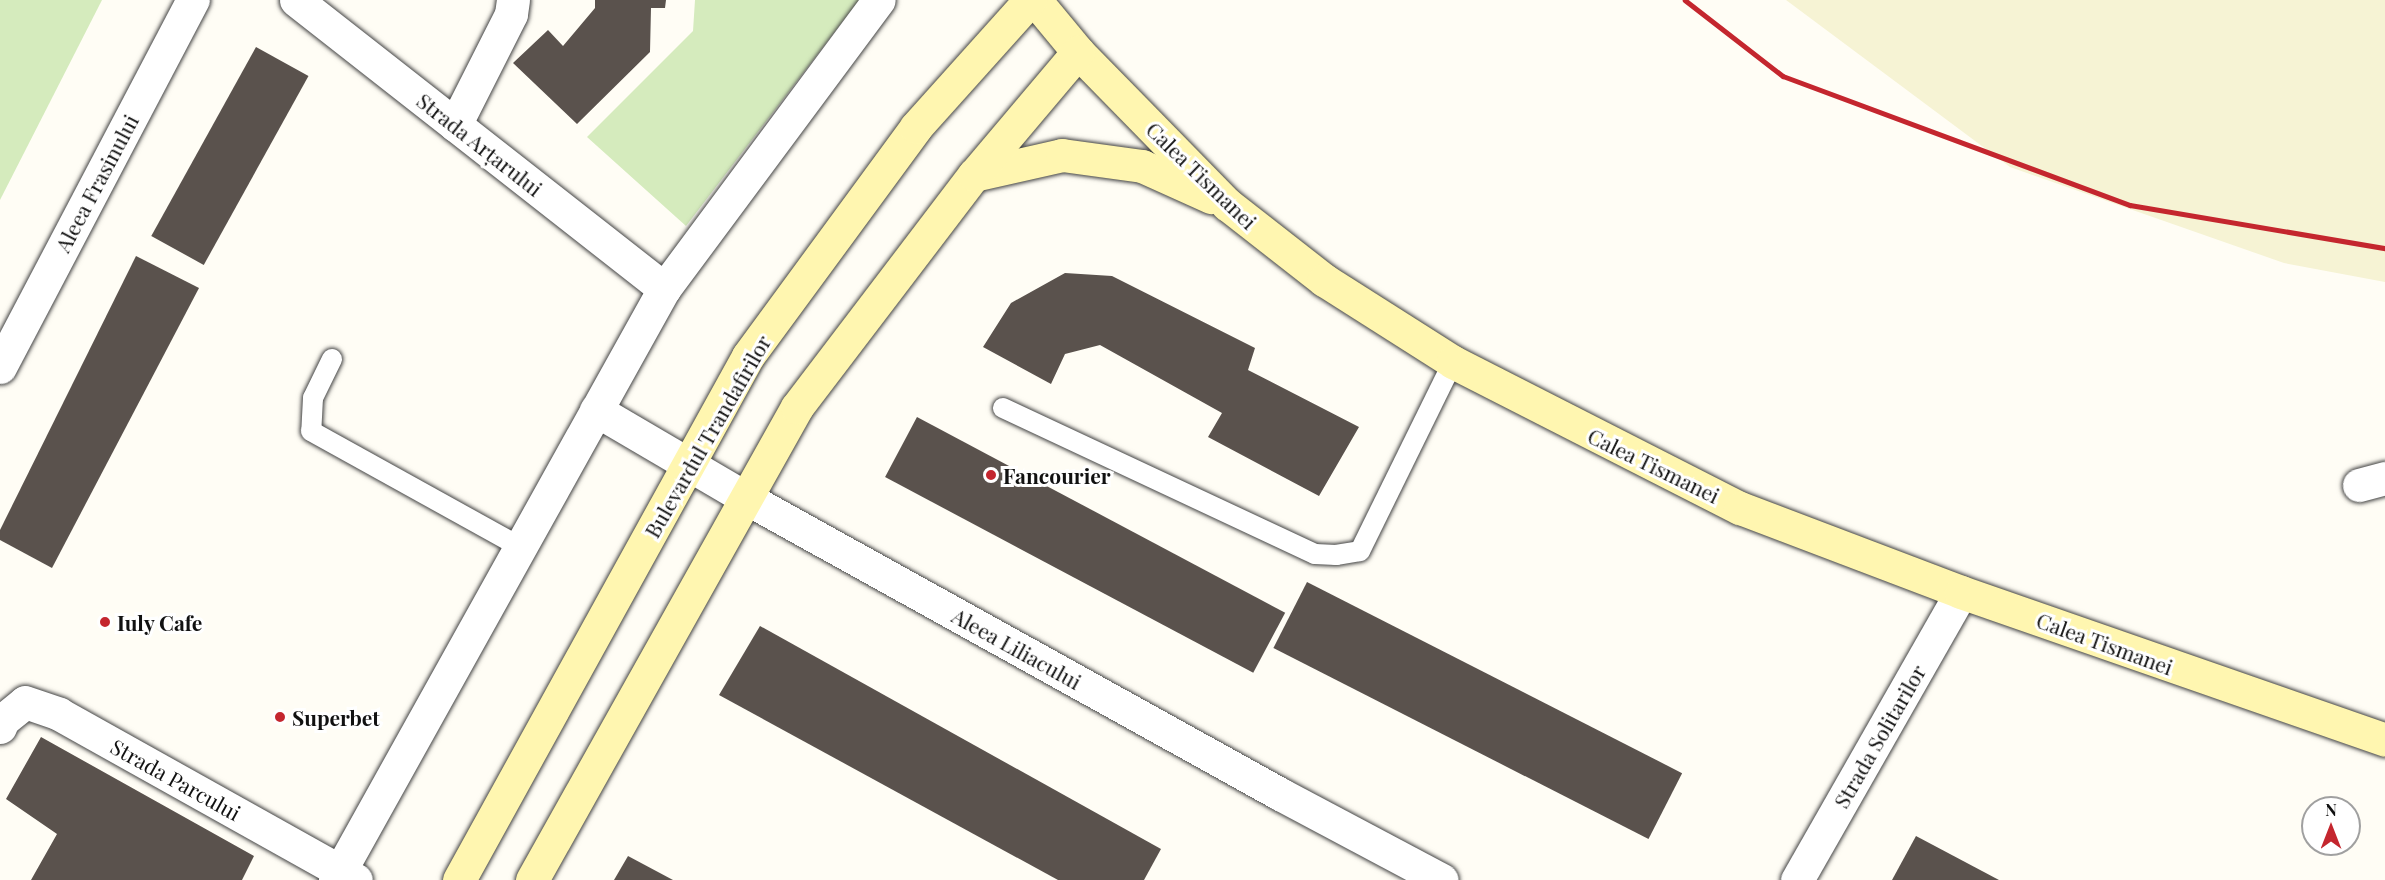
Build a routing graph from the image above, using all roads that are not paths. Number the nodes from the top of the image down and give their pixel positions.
1 (193, 0) edge
2 (296, 0) edge
3 (513, 0) edge
4 (879, 0) edge
5 (1030, 0) edge
6 (1035, 0) edge
7 (1078, 52) junction
8 (455, 125) junction
9 (974, 175) junction
10 (1228, 205) junction
11 (664, 289) junction
12 (332, 359) dead end
13 (1453, 362) junction
14 (0, 367) edge
15 (1002, 408) dead end
16 (596, 410) junction
17 (688, 465) junction
18 (746, 498) junction
19 (520, 547) junction
20 (1961, 592) junction
21 (0, 727) edge
22 (2385, 740) edge
23 (344, 877) edge
24 (459, 880) edge
25 (532, 880) edge
26 (1442, 880) edge
27 (1797, 880) edge

1 - 14 street, Aleea Frasinului
2 - 8 street, Strada Arțarului
3 - 8 street
4 - 11 street
5 - 17 street, Bulevardul Trandafirilor
6 - 7 street, Calea Tismanei
7 - 9 street
7 - 10 street, Calea Tismanei
8 - 11 street, Strada Arțarului
9 - 10 street
9 - 18 street
10 - 13 street, Calea Tismanei
11 - 16 street
12 - 19 lane
13 - 15 lane
13 - 20 street, Calea Tismanei
16 - 17 street, Aleea Liliacului
16 - 19 street
17 - 18 street, Aleea Liliacului
17 - 24 street, Bulevardul Trandafirilor
18 - 25 street
18 - 26 street, Aleea Liliacului
19 - 23 street
20 - 22 street, Calea Tismanei
20 - 27 street, Strada Solitarilor
21 - 23 street, Strada Parcului

